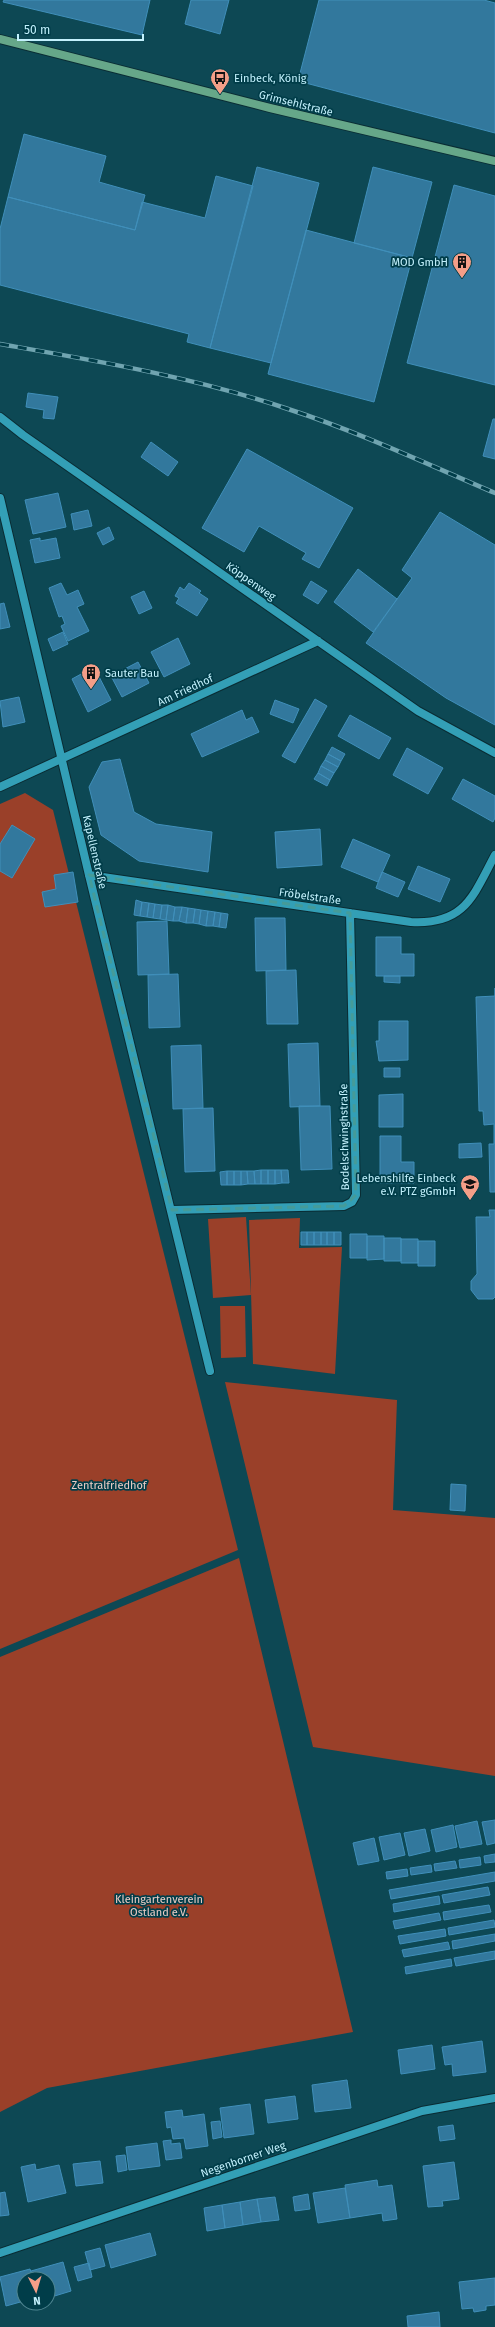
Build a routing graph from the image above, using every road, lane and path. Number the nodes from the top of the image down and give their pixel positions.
1 (0, 39) edge
2 (495, 161) edge
3 (0, 417) edge
4 (0, 498) edge
5 (318, 641) junction
6 (495, 754) edge
7 (62, 758) junction
8 (0, 786) edge
9 (495, 855) edge
10 (89, 874) junction
11 (350, 913) junction
12 (172, 1210) junction
13 (210, 1371) dead end
14 (495, 2098) edge
15 (0, 2253) edge

1 - 2 main road, Grimsehlstraße
3 - 5 street, Köppenweg
4 - 7 street, Kapellenstraße
5 - 6 street, Köppenweg
5 - 7 street, Am Friedhof
7 - 8 street, Am Friedhof
7 - 10 street, Kapellenstraße
9 - 11 street, Fröbelstraße
10 - 11 street, Fröbelstraße
10 - 12 street, Kapellenstraße
11 - 12 street, Bodelschwinghstraße
12 - 13 street, Kapellenstraße
14 - 15 street, Negenborner Weg

